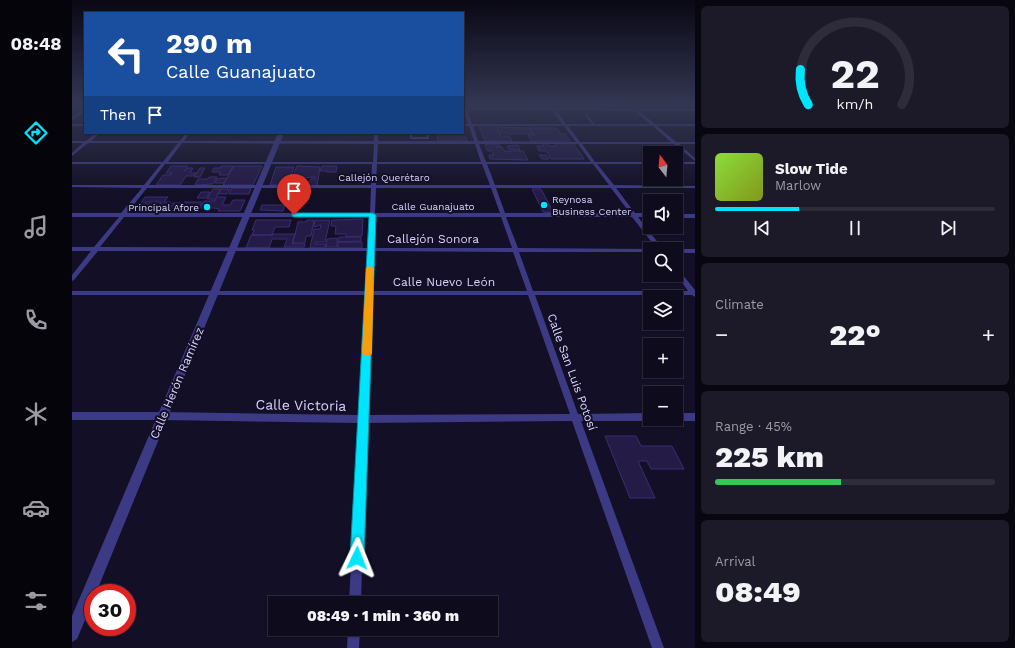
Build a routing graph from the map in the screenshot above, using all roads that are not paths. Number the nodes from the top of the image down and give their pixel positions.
1 (96, 134) edge
2 (187, 134) edge
3 (281, 134) edge
4 (376, 134) edge
5 (411, 134) edge
6 (427, 134) edge
7 (473, 134) edge
8 (572, 134) edge
9 (665, 134) edge
10 (375, 141) junction
11 (72, 142) edge
12 (87, 142) junction
13 (181, 142) junction
14 (278, 142) junction
15 (476, 142) junction
16 (578, 142) junction
17 (675, 143) junction
18 (695, 143) edge
19 (72, 155) edge
20 (695, 160) edge
21 (72, 162) edge
22 (165, 162) junction
23 (269, 162) junction
24 (374, 163) junction
25 (484, 163) junction
26 (594, 163) junction
27 (643, 163) edge
28 (683, 163) edge
29 (695, 163) edge
30 (72, 186) edge
31 (146, 186) junction
32 (259, 186) junction
33 (374, 186) junction
34 (492, 186) junction
35 (612, 187) junction
36 (695, 187) edge
37 (72, 214) edge
38 (124, 214) junction
39 (247, 214) junction
40 (373, 215) junction
41 (503, 215) junction
42 (634, 216) junction
43 (643, 216) edge
44 (683, 216) edge
45 (695, 216) edge
46 (654, 242) edge
47 (72, 249) edge
48 (96, 249) junction
49 (233, 249) junction
50 (515, 250) junction
51 (643, 250) edge
52 (683, 250) edge
53 (371, 251) junction
54 (695, 251) edge
55 (72, 279) edge
56 (683, 279) edge
57 (72, 293) edge
58 (215, 293) junction
59 (369, 293) junction
60 (531, 293) junction
61 (695, 294) edge
62 (72, 416) edge
63 (163, 416) junction
64 (683, 417) edge
65 (695, 417) edge
66 (575, 418) junction
67 (643, 418) edge
68 (362, 420) junction
69 (355, 596) edge
70 (72, 634) edge
71 (354, 636) edge
72 (353, 648) edge
73 (658, 648) edge

1 - 12 street
2 - 13 street
3 - 14 street, Calle Herón Ramírez
4 - 10 street
5 - 6 lane
7 - 15 street, Calle San Luis Potosí
8 - 16 street
9 - 17 street
10 - 14 street
10 - 15 street
10 - 24 street
11 - 12 street
12 - 13 street
12 - 19 street
13 - 14 street
13 - 22 street
14 - 23 street, Calle Herón Ramírez
15 - 16 street
15 - 25 street, Calle San Luis Potosí
16 - 17 street
16 - 26 street
17 - 18 street
17 - 20 street
21 - 22 street
22 - 23 street
22 - 31 street
23 - 24 street
23 - 32 street, Calle Herón Ramírez
24 - 25 street
24 - 33 street
25 - 26 street
25 - 34 street, Calle San Luis Potosí
26 - 27 street
26 - 35 street
28 - 29 street
30 - 31 street, Callejón Querétaro
31 - 32 street, Callejón Querétaro
31 - 38 street
32 - 33 street, Callejón Querétaro
32 - 39 street, Calle Herón Ramírez
33 - 34 street, Callejón Querétaro
33 - 40 street
34 - 35 street, Callejón Querétaro
34 - 41 street, Calle San Luis Potosí
35 - 36 street, Callejón Querétaro
35 - 42 street
37 - 38 street, Calle Guanajuato
38 - 39 street, Calle Guanajuato
38 - 48 street
39 - 40 street, Calle Guanajuato
39 - 49 street, Calle Herón Ramírez
40 - 41 street, Calle Guanajuato
40 - 53 street
41 - 42 street, Calle Guanajuato
41 - 50 street, Calle San Luis Potosí
42 - 43 street, Calle Guanajuato
42 - 46 street
44 - 45 street
47 - 48 street, Callejón Sonora
48 - 49 street, Callejón Sonora
48 - 55 street
49 - 53 street, Callejón Sonora
49 - 58 street, Calle Herón Ramírez
50 - 51 street, Callejón Sonora
50 - 53 street, Callejón Sonora
50 - 60 street, Calle San Luis Potosí
52 - 54 street
53 - 59 street
56 - 61 street
57 - 58 street, Calle Nuevo León
58 - 59 street, Calle Nuevo León
58 - 63 street, Calle Herón Ramírez
59 - 60 street, Calle Nuevo León
59 - 68 street
60 - 61 street, Calle Nuevo León
60 - 66 street, Calle San Luis Potosí
62 - 63 street, Calle Victoria
63 - 68 street, Calle Victoria
63 - 70 street, Calle Herón Ramírez
64 - 65 street
66 - 67 street, Calle Victoria
66 - 68 street, Calle Victoria
66 - 73 street, Calle San Luis Potosí
68 - 69 street
71 - 72 street

